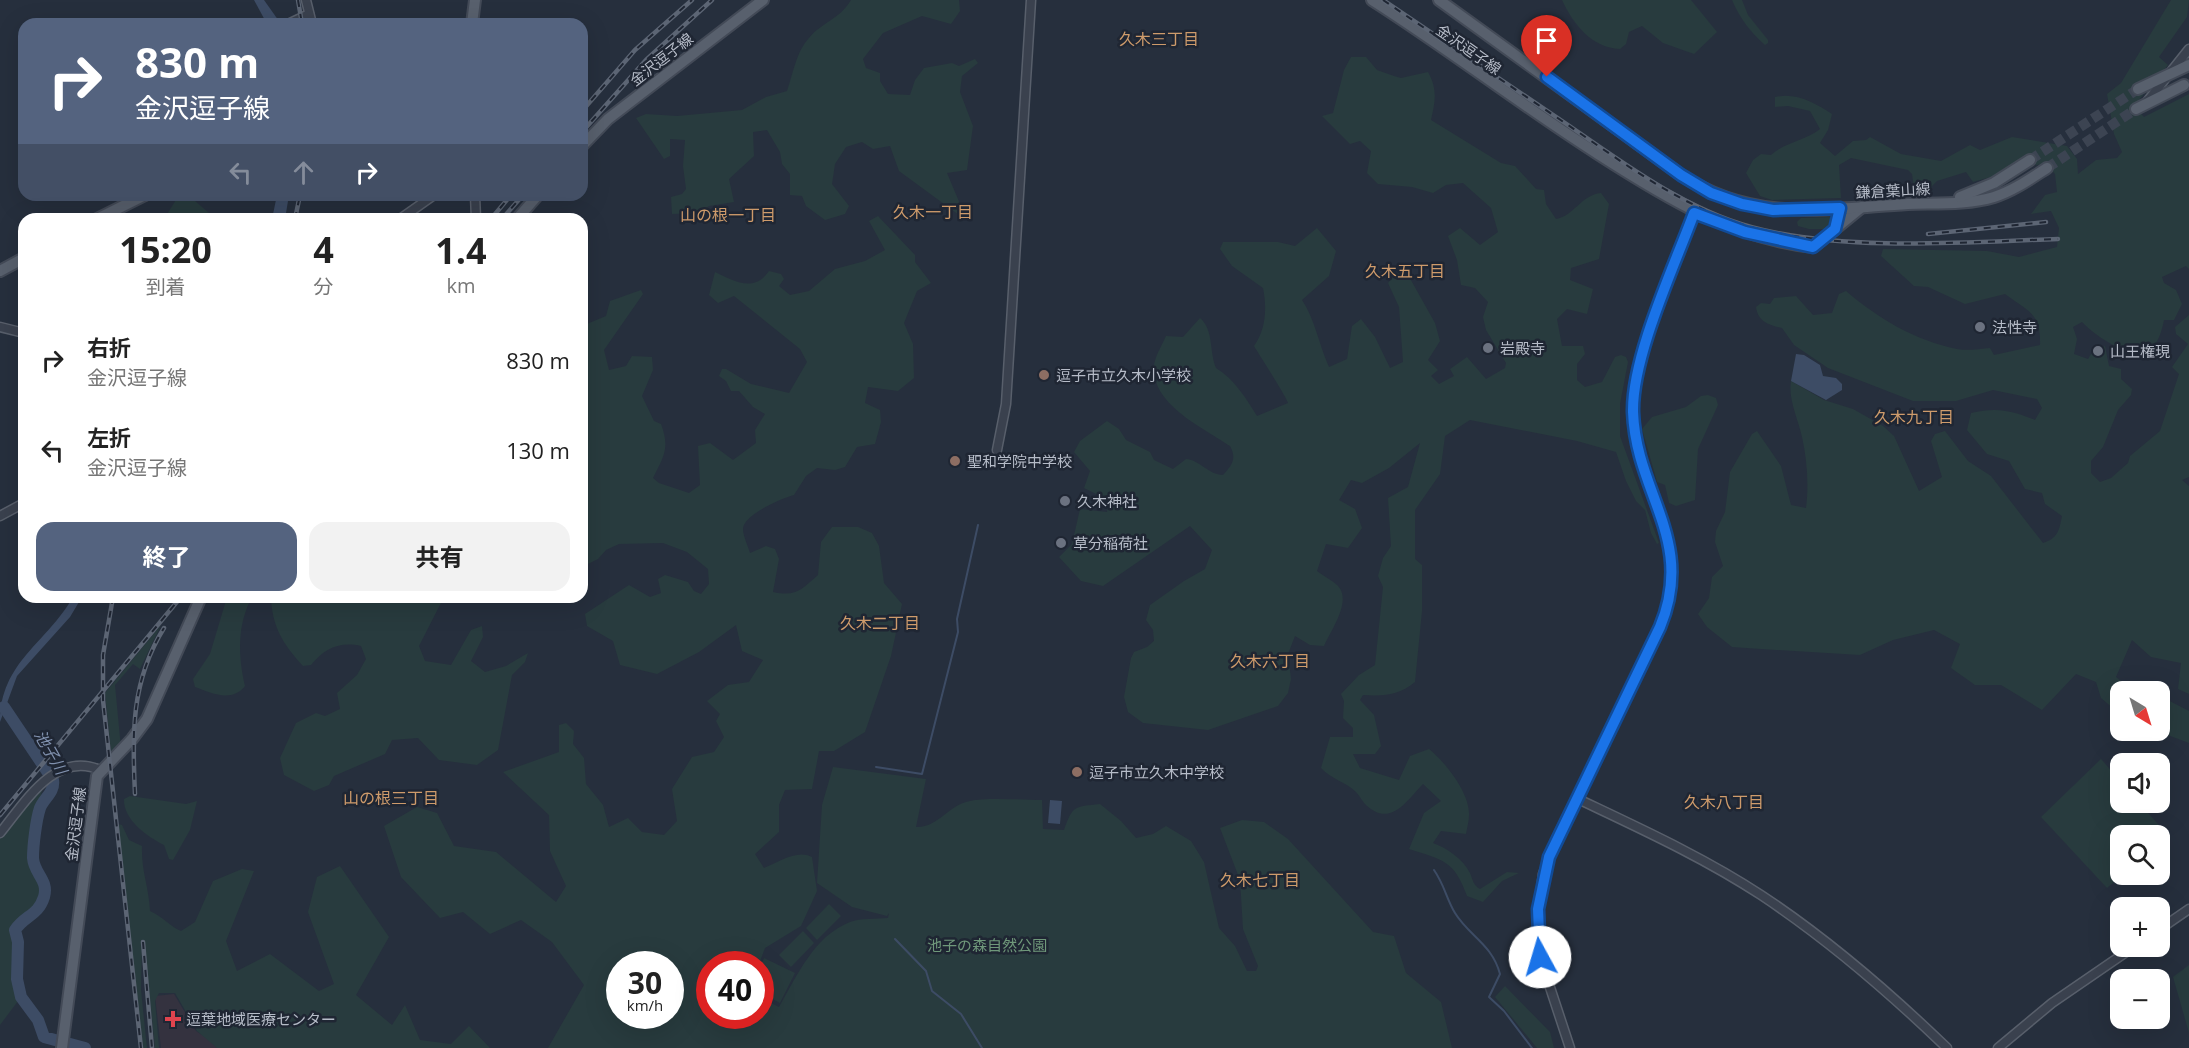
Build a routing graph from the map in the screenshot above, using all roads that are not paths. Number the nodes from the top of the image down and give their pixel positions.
1 (306, 0) edge
2 (475, 0) edge
3 (763, 0) edge
4 (1031, 0) edge
5 (1372, 0) edge
6 (1439, 0) edge
7 (309, 14) junction
8 (301, 18) edge
9 (310, 18) edge
10 (473, 18) edge
11 (2189, 49) edge
12 (2189, 65) edge
13 (2173, 70) junction
14 (2138, 89) tunnel mouth
15 (2141, 106) joint
16 (588, 141) edge
17 (2030, 160) tunnel mouth
18 (2046, 168) tunnel mouth
19 (133, 201) edge
20 (426, 201) edge
21 (533, 201) edge
22 (1946, 202) junction
23 (1862, 207) junction
24 (1840, 208) junction
25 (109, 213) edge
26 (408, 213) edge
27 (522, 213) edge
28 (1694, 213) junction
29 (1835, 229) junction
30 (18, 261) edge
31 (0, 271) edge
32 (0, 327) edge
33 (18, 332) edge
34 (997, 450) dead end
35 (18, 506) edge
36 (0, 516) edge
37 (198, 603) edge
38 (100, 770) junction
39 (1576, 798) junction
40 (0, 833) edge
41 (2189, 909) edge
42 (2170, 922) edge
43 (2118, 957) edge
44 (63, 1043) edge
45 (1570, 1048) edge
46 (1947, 1048) edge
47 (1998, 1048) edge

1 - 7 street
2 - 10 main road
3 - 16 main road, 金沢逗子線
4 - 34 street
5 - 28 main road, 金沢逗子線
6 - 24 main road, 鎌倉葉山線
7 - 8 street
7 - 9 street
11 - 13 street
12 - 13 main road
13 - 14 main road
13 - 15 street
13 - 15 main road
17 - 22 main road, 鎌倉葉山線
18 - 22 main road, 鎌倉葉山線
19 - 25 main road
20 - 26 street
21 - 27 main road
22 - 23 main road, 鎌倉葉山線
23 - 24 main road, 鎌倉葉山線
23 - 29 main road, 金沢逗子線
24 - 29 main road
28 - 29 main road, 金沢逗子線
28 - 39 street
30 - 31 main road
32 - 33 street
35 - 36 street
37 - 38 main road, 金沢逗子線
38 - 40 street
38 - 44 main road, 金沢逗子線
39 - 45 street
39 - 46 street
41 - 42 street
43 - 47 street

